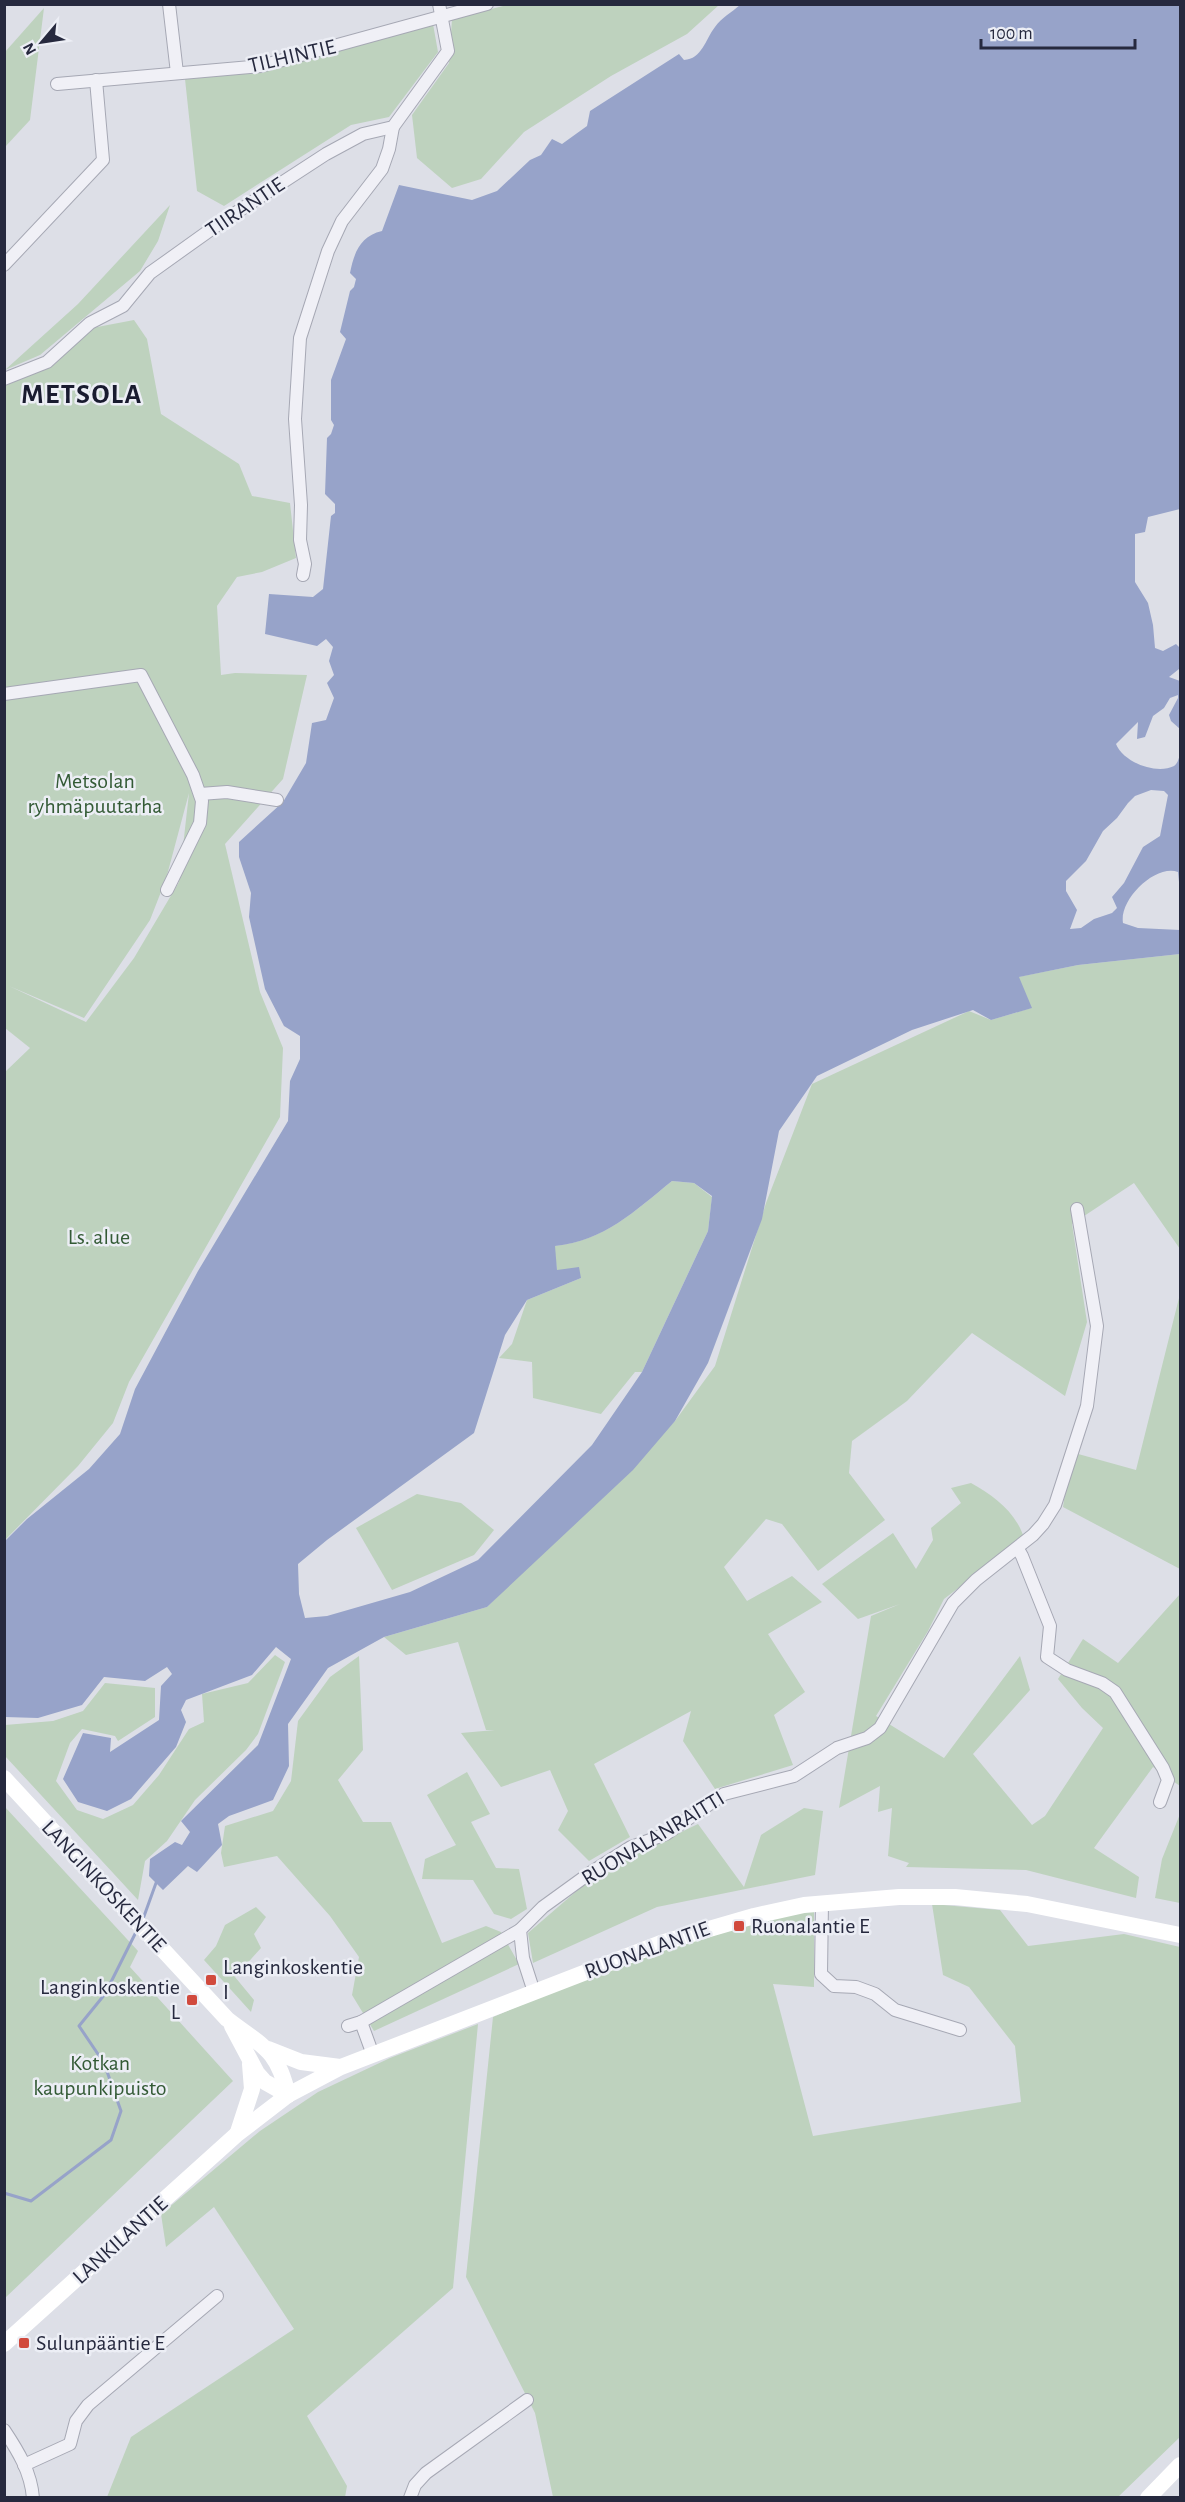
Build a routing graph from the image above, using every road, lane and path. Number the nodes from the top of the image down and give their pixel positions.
1 (169, 4) edge
2 (488, 4) edge
3 (440, 10) edge
4 (177, 73) junction
5 (96, 80) junction
6 (57, 84) dead end
7 (393, 127) junction
8 (4, 265) edge
9 (4, 379) edge
10 (303, 575) dead end
11 (4, 694) edge
12 (200, 794) junction
13 (276, 800) dead end
14 (167, 890) dead end
15 (1077, 1209) dead end
16 (1018, 1549) junction
17 (4, 1778) edge
18 (1160, 1802) dead end
19 (822, 1903) junction
20 (520, 1930) junction
21 (1180, 1935) edge
22 (534, 1992) junction
23 (227, 2019) junction
24 (361, 2022) junction
25 (348, 2026) dead end
26 (960, 2030) dead end
27 (268, 2049) junction
28 (373, 2055) junction
29 (247, 2056) junction
30 (341, 2067) junction
31 (288, 2095) junction
32 (236, 2135) junction
33 (217, 2296) dead end
34 (4, 2344) edge
35 (527, 2400) dead end
36 (4, 2430) edge
37 (24, 2465) junction
38 (1180, 2465) edge
39 (33, 2498) edge
40 (410, 2498) edge
41 (1148, 2498) edge

1 - 4 street
2 - 3 street, TILHINTIE
3 - 4 street, TILHINTIE
3 - 7 street
4 - 5 street, TILHINTIE
5 - 6 street, TILHINTIE
5 - 8 street
7 - 9 street, TIIRANTIE
7 - 10 street
11 - 12 street
12 - 13 street
12 - 14 street
15 - 16 street, RUONALANRAITTI
16 - 18 street
16 - 20 street, RUONALANRAITTI
17 - 23 street, LANGINKOSKENTIE
19 - 21 street, RUONALANTIE
19 - 22 street, RUONALANTIE
19 - 26 street
20 - 22 street
20 - 24 street, RUONALANRAITTI
22 - 28 street, RUONALANTIE
23 - 27 street, LANGINKOSKENTIE
23 - 29 street, LANGINKOSKENTIE
24 - 25 street, RUONALANRAITTI
24 - 28 street
27 - 30 street, RUONALANTIE
27 - 31 street, LANGINKOSKENTIE
28 - 30 street, RUONALANTIE
29 - 31 street, LANGINKOSKENTIE
29 - 32 street, LANKILANTIE
30 - 31 street, RUONALANTIE
31 - 32 street, LANKILANTIE
32 - 34 street, LANKILANTIE
33 - 37 street
35 - 40 street
36 - 37 street
37 - 39 street
38 - 41 street

